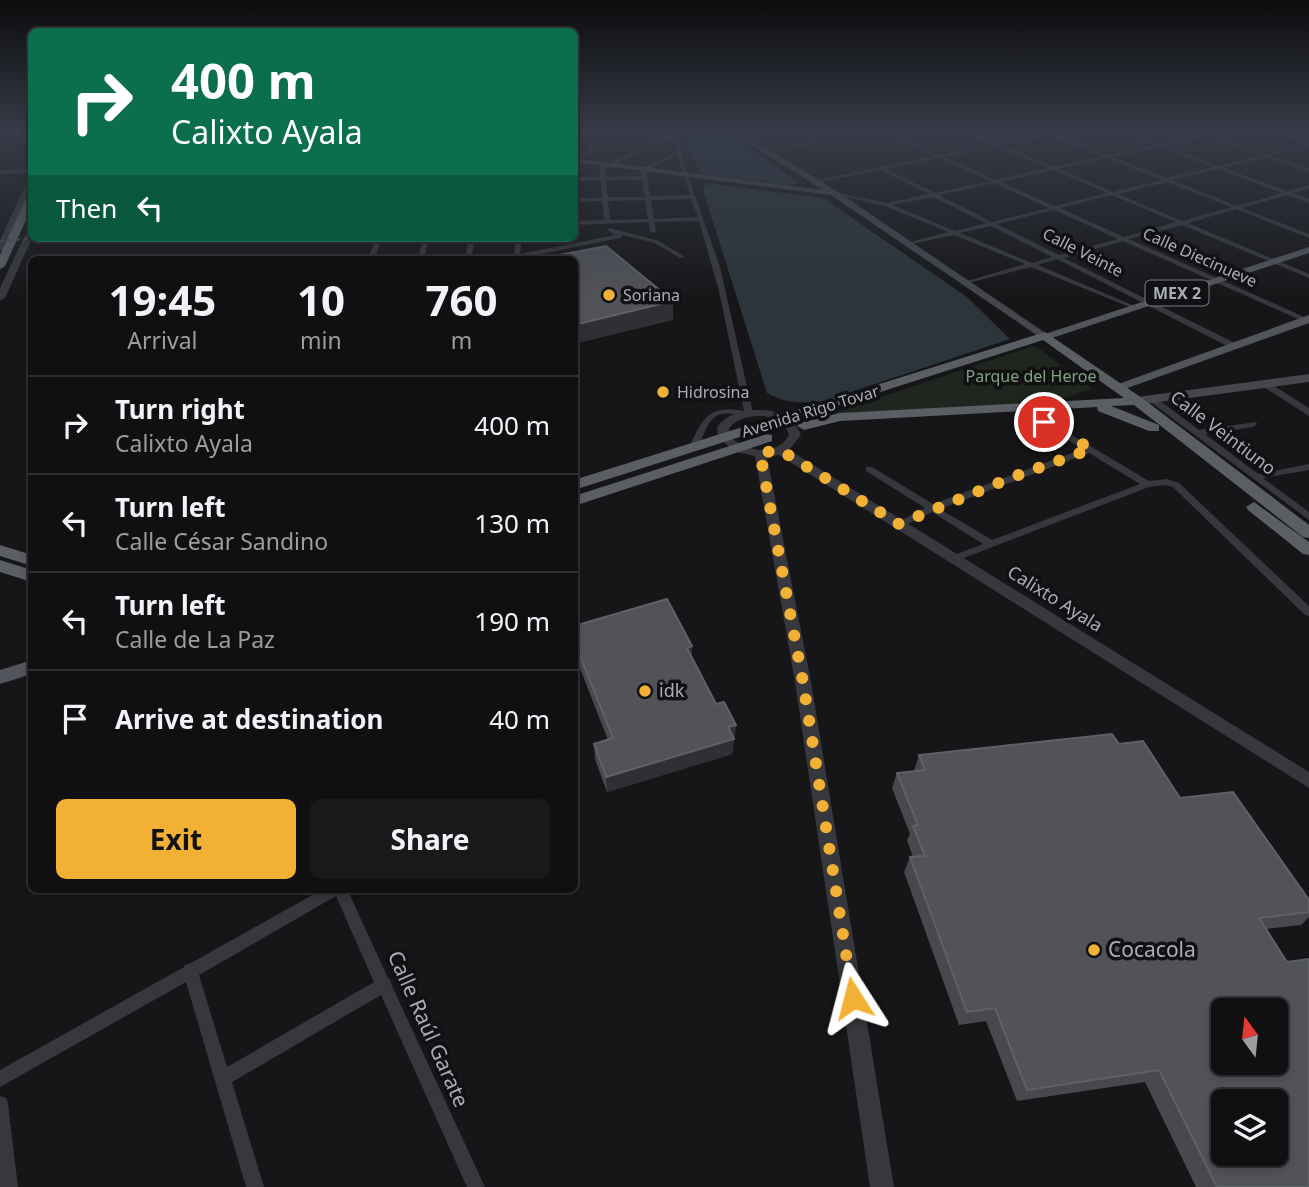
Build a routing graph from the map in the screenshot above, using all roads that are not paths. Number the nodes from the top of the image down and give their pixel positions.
1 (26, 188) edge
2 (604, 188) edge
3 (646, 188) edge
4 (689, 188) edge
5 (814, 188) edge
6 (817, 188) edge
7 (921, 188) edge
8 (964, 188) edge
9 (1013, 188) edge
10 (1102, 188) edge
11 (1132, 188) edge
12 (1189, 188) edge
13 (1275, 188) edge
14 (1304, 188) edge
15 (1113, 193) junction
16 (1287, 193) junction
17 (835, 194) junction
18 (934, 195) junction
19 (691, 197) junction
20 (648, 198) junction
21 (606, 199) junction
22 (578, 200) edge
23 (1309, 201) edge
24 (28, 205) edge
25 (887, 205) junction
26 (1055, 207) junction
27 (1237, 207) junction
28 (701, 219) junction
29 (578, 221) edge
30 (578, 221) edge
31 (652, 221) junction
32 (578, 222) edge
33 (593, 222) junction
34 (607, 222) junction
35 (28, 223) edge
36 (991, 223) junction
37 (1182, 223) junction
38 (8, 230) junction
39 (610, 230) junction
40 (653, 231) dead end
41 (28, 232) edge
42 (951, 232) junction
43 (28, 233) edge
44 (1309, 236) edge
45 (1124, 238) junction
46 (28, 239) edge
47 (564, 242) edge
48 (909, 244) junction
49 (1, 246) edge
50 (564, 248) junction
51 (1309, 250) edge
52 (522, 256) edge
53 (20, 257) junction
54 (682, 257) dead end
55 (1058, 257) junction
56 (1274, 261) junction
57 (1029, 265) junction
58 (0, 266) edge
59 (1309, 276) edge
60 (1217, 280) junction
61 (0, 282) edge
62 (966, 283) junction
63 (0, 298) edge
64 (1149, 302) junction
65 (1134, 307) junction
66 (1308, 320) edge
67 (1039, 338) junction
68 (1234, 346) junction
69 (1309, 378) edge
70 (1266, 384) junction
71 (1111, 389) junction
72 (1152, 399) junction
73 (1129, 402) junction
74 (1086, 405) junction
75 (1058, 406) junction
76 (1020, 408) junction
77 (747, 413) junction
78 (1309, 413) edge
79 (1185, 423) junction
80 (1253, 424) dead end
81 (790, 425) junction
82 (1154, 428) junction
83 (1198, 433) junction
84 (730, 443) junction
85 (689, 449) junction
86 (1091, 449) junction
87 (780, 450) junction
88 (760, 453) junction
89 (1218, 465) junction
90 (1309, 467) edge
91 (869, 469) dead end
92 (1256, 477) junction
93 (578, 484) edge
94 (1147, 484) junction
95 (597, 493) junction
96 (578, 500) edge
97 (931, 510) junction
98 (1309, 517) edge
99 (899, 524) junction
100 (1309, 533) edge
101 (992, 545) junction
102 (0, 550) edge
103 (1309, 550) edge
104 (953, 559) junction
105 (28, 560) edge
106 (0, 566) edge
107 (28, 575) edge
108 (1309, 612) edge
109 (28, 668) edge
110 (0, 677) edge
111 (1309, 781) edge
112 (331, 893) edge
113 (340, 893) edge
114 (190, 970) junction
115 (385, 984) junction
116 (0, 1079) edge
117 (222, 1079) junction
118 (0, 1104) edge
119 (9, 1187) edge
120 (255, 1187) edge
121 (475, 1187) edge
122 (882, 1187) edge

1 - 38 street
2 - 21 street
3 - 20 street
4 - 19 street
5 - 67 main road
6 - 17 main road
7 - 18 street, Calle Veinte
8 - 18 street
9 - 26 street, Calle Diecinueve
10 - 15 street
11 - 15 street
12 - 27 street
13 - 16 street
14 - 16 street
15 - 26 street
15 - 37 street
16 - 23 street
16 - 27 street
17 - 25 street
17 - 48 main road
18 - 25 street
18 - 36 street, Calle Veinte
19 - 20 street
19 - 28 street
20 - 21 street
20 - 31 street
21 - 22 street
21 - 34 street
24 - 58 highway
25 - 42 street
26 - 36 street
26 - 45 street, Calle Diecinueve
27 - 37 street
27 - 44 street
28 - 31 street
28 - 77 street
29 - 33 street
30 - 33 street
31 - 34 street
31 - 40 street
32 - 39 street
33 - 34 street
35 - 61 highway
36 - 42 street
36 - 55 street, Calle Veinte
37 - 45 street
37 - 56 street
38 - 41 street
38 - 49 street
39 - 50 street
39 - 54 street
42 - 48 street
42 - 57 street
43 - 49 street
45 - 55 street
45 - 60 street, Calle Diecinueve
46 - 53 street
47 - 50 street
48 - 62 main road
49 - 53 street
50 - 52 street
51 - 56 main road, MEX 2
53 - 63 street
55 - 57 street
55 - 64 street, Calle Veinte
56 - 59 street
56 - 60 main road, MEX 2
57 - 62 street
57 - 65 street
60 - 64 main road, MEX 2
60 - 66 street, Calle Diecinueve
62 - 67 main road
64 - 65 main road, MEX 2
64 - 68 street, Calle Veinte
65 - 67 main road, MEX 2
66 - 68 main road, MEX 2
67 - 71 highway
67 - 81 highway, Avenida Rigo Tovar / MEX 2
68 - 71 main road, MEX 2
69 - 70 main road
70 - 72 main road
70 - 78 street
71 - 73 highway
71 - 75 highway, MEX 2
72 - 73 main road
72 - 79 street, Calle Veintiuno
73 - 74 highway
73 - 82 highway
73 - 89 highway
74 - 75 highway
74 - 82 highway
75 - 76 highway, MEX 2
76 - 81 highway, Avenida Rigo Tovar / MEX 2
76 - 86 street
77 - 81 street
77 - 84 street
77 - 85 street
79 - 83 street, Calle Veintiuno
79 - 89 highway
80 - 83 street
81 - 84 highway, Avenida Rigo Tovar / MEX 2
81 - 87 street
82 - 103 highway
83 - 92 street, Calle Veintiuno
84 - 85 highway, Avenida Rigo Tovar / MEX 2
84 - 88 street
84 - 95 highway, Avenida Rigo Tovar / MEX 2
85 - 93 highway, Avenida Rigo Tovar / MEX 2
85 - 95 highway
86 - 94 street
86 - 97 street
87 - 88 street
87 - 99 street, Calixto Ayala
88 - 122 street
89 - 100 highway
90 - 92 street
91 - 97 street
92 - 98 street, Calle Veintiuno
94 - 101 street
94 - 108 street
95 - 96 highway, Avenida Rigo Tovar / MEX 2
97 - 99 street
97 - 101 street
99 - 104 street, Calixto Ayala
101 - 104 street
102 - 105 highway
104 - 111 street, Calixto Ayala
106 - 107 highway
109 - 110 main road
112 - 114 street
113 - 115 street, Calle Raúl Garate
114 - 116 street
114 - 117 street
115 - 117 street
115 - 121 street, Calle Raúl Garate
117 - 120 street
118 - 119 street

